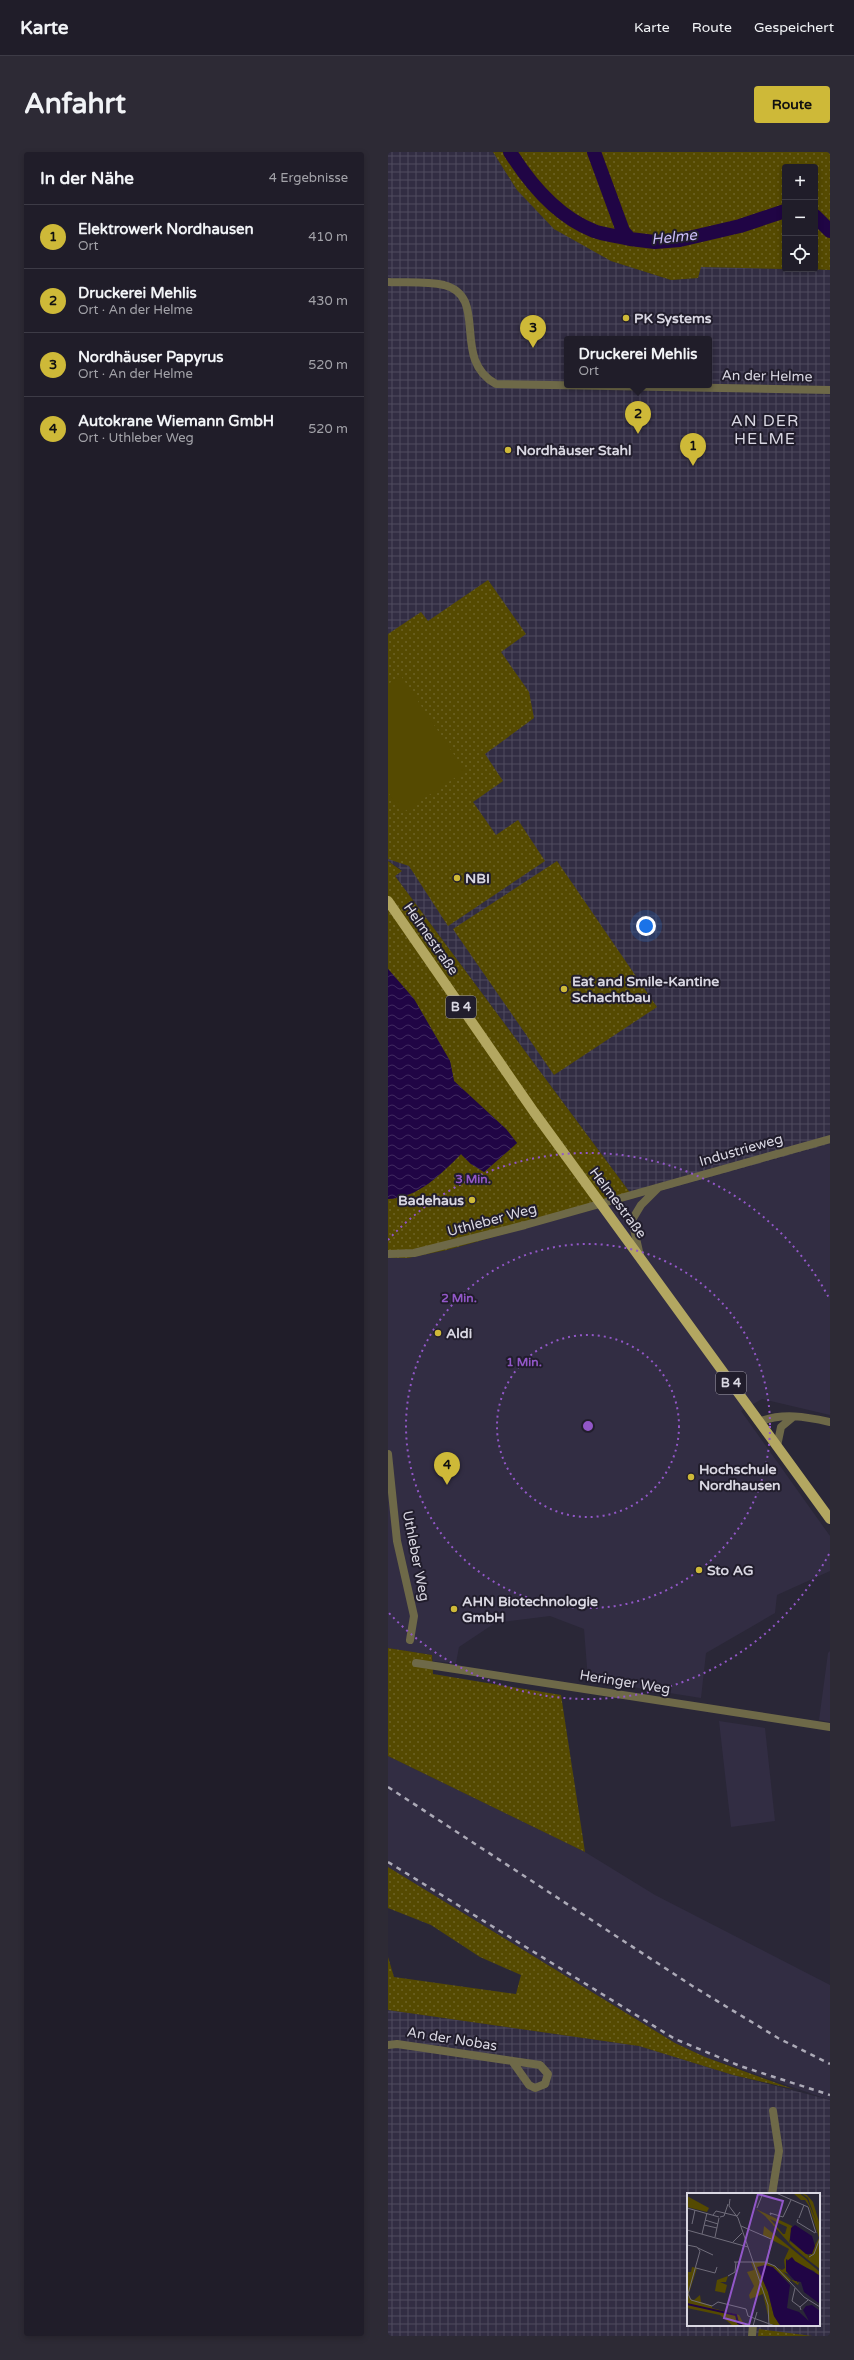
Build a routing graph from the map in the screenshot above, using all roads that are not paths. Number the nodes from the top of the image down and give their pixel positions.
1 (388, 282) edge
2 (564, 385) edge
3 (712, 388) edge
4 (830, 390) edge
5 (388, 901) edge
6 (830, 1139) edge
7 (660, 1187) junction
8 (600, 1204) junction
9 (388, 1254) edge
10 (640, 1257) junction
11 (795, 1416) junction
12 (760, 1422) junction
13 (830, 1422) edge
14 (777, 1446) junction
15 (388, 1454) edge
16 (830, 1519) edge
17 (410, 1640) dead end
18 (416, 1663) dead end
19 (830, 1727) edge
20 (388, 2045) edge
21 (512, 2061) dead end
22 (773, 2111) dead end
23 (772, 2193) edge
24 (753, 2326) edge
25 (752, 2336) edge

1 - 2 street, An der Helme
3 - 4 street, An der Helme
5 - 8 main road, Helmestraße / B 4
6 - 7 street, Industrieweg
7 - 8 street, Industrieweg
7 - 10 street, Industrieweg
8 - 9 street, Uthleber Weg
8 - 10 main road, Helmestraße / B 4
10 - 12 main road, Helmestraße / B 4
11 - 12 street
11 - 13 street
11 - 14 street
12 - 14 main road, Helmestraße / B 4
14 - 16 main road, Helmestraße / B 4
15 - 17 street, Uthleber Weg
18 - 19 street, Heringer Weg
20 - 21 street, An der Nobas
22 - 23 street
24 - 25 street

